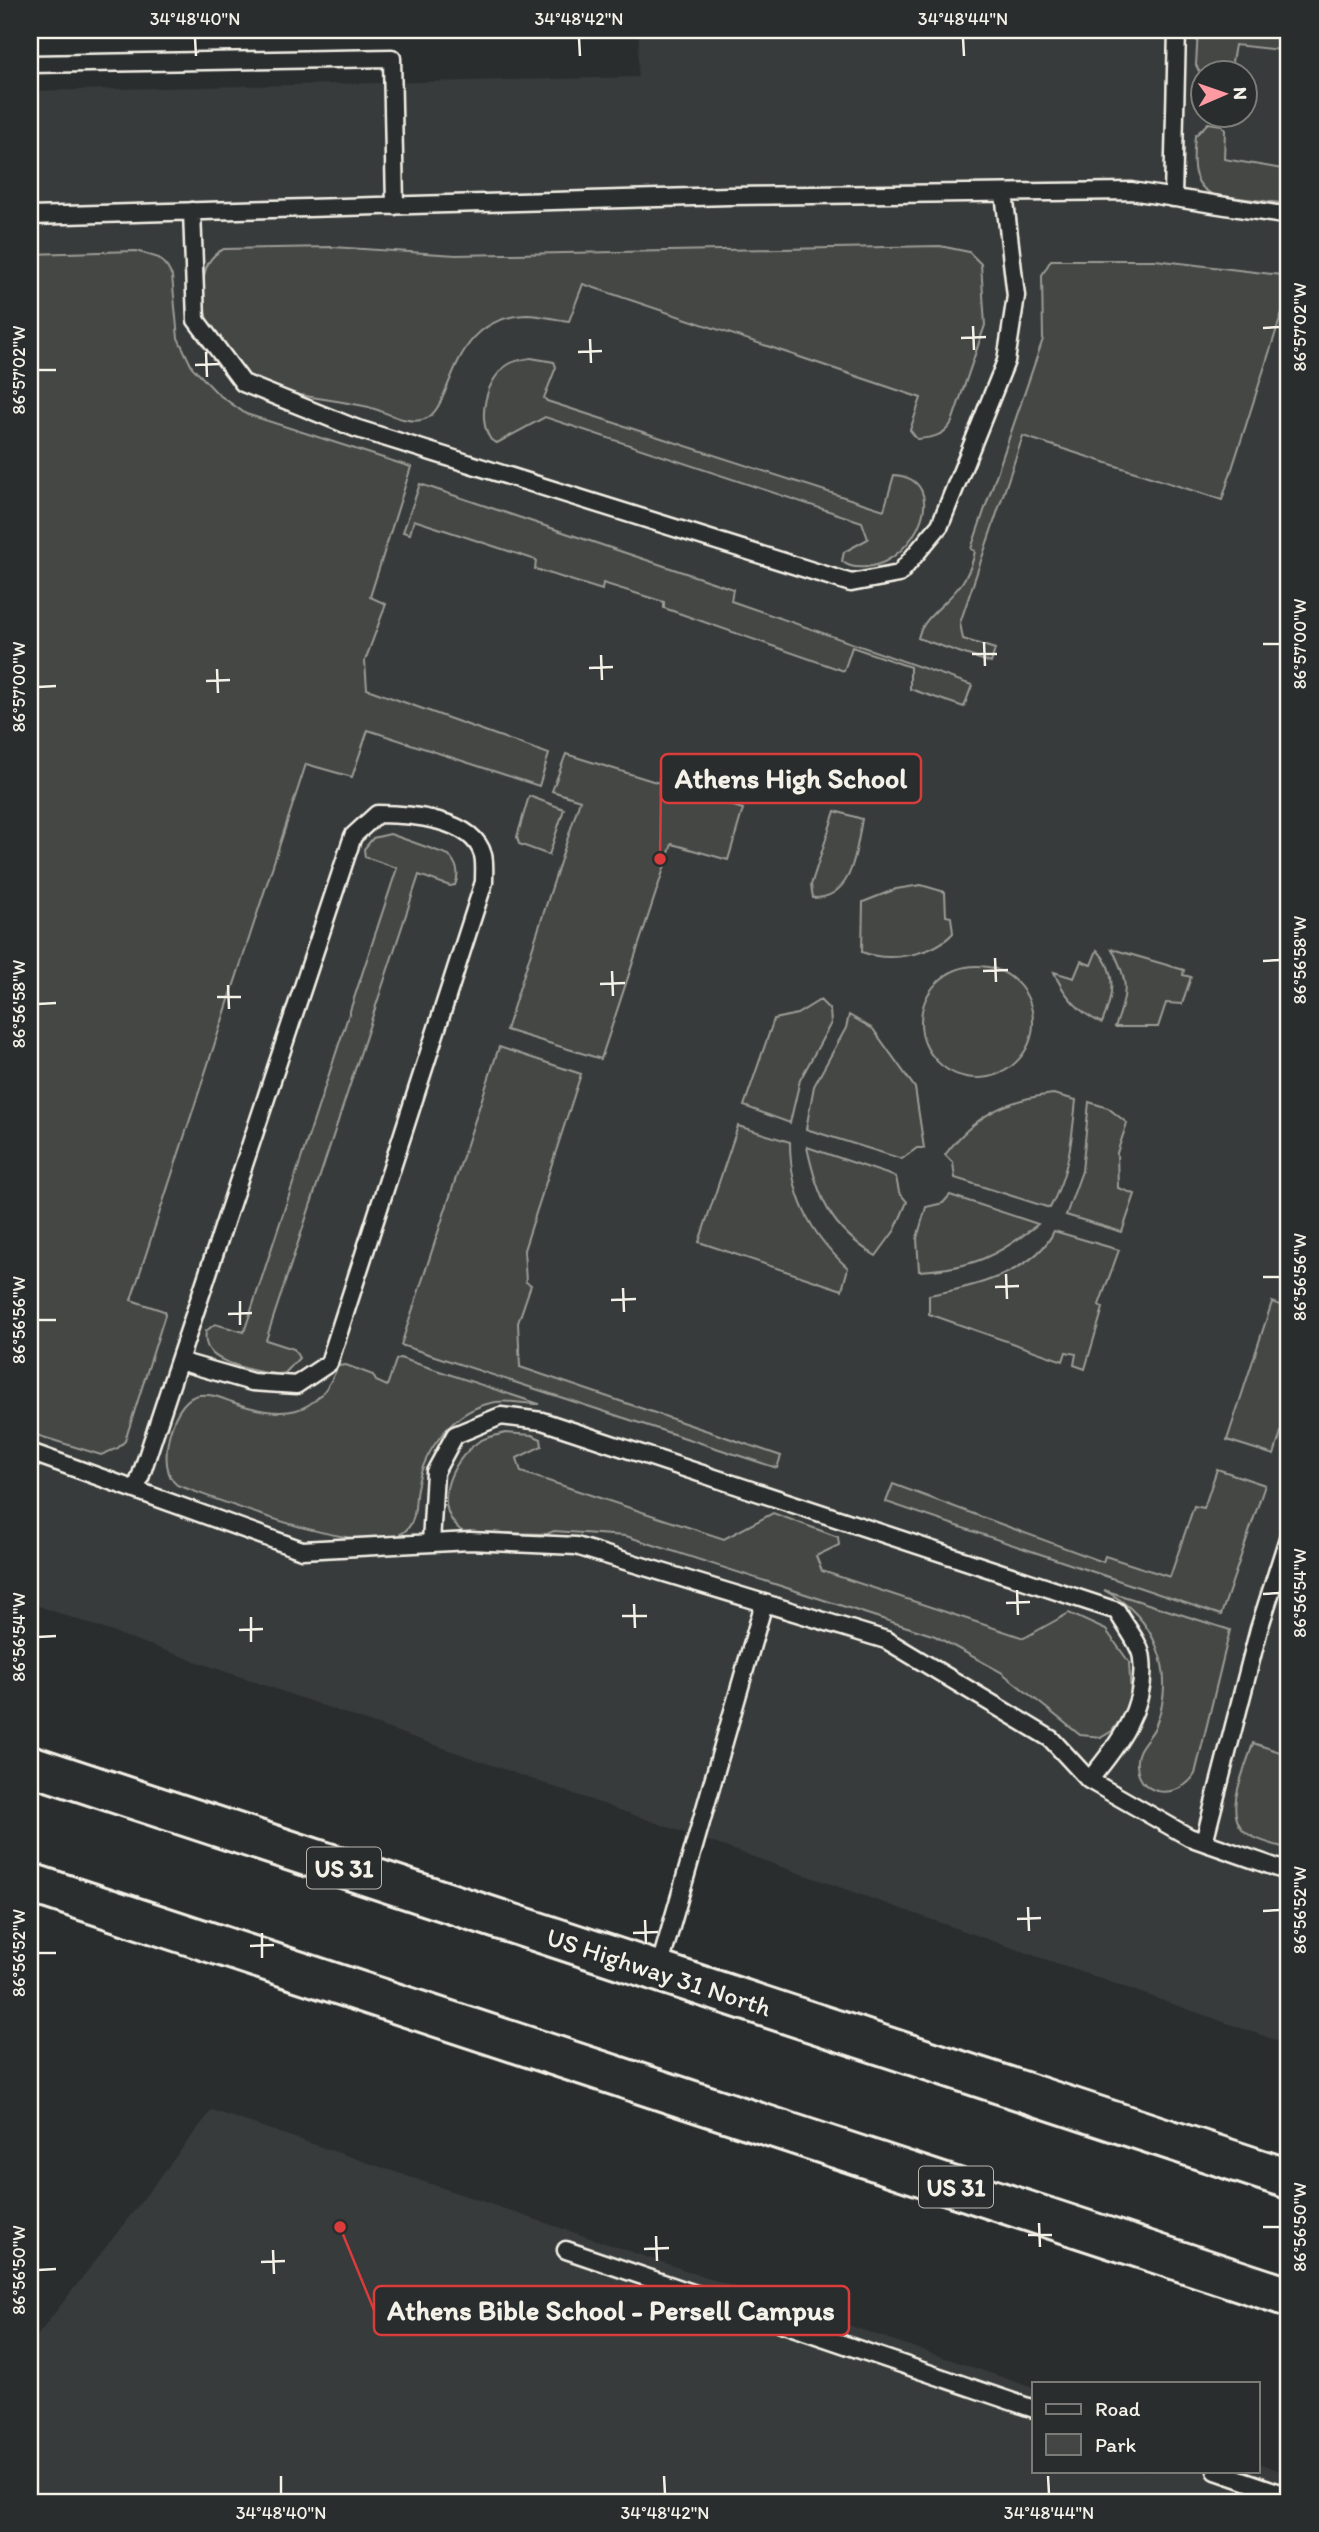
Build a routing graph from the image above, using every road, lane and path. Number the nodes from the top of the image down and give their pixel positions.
1 (1177, 30) edge
2 (30, 64) edge
3 (1004, 193) junction
4 (1173, 198) junction
5 (395, 206) junction
6 (192, 211) junction
7 (30, 216) edge
8 (1289, 216) edge
9 (1289, 319) edge
10 (1289, 332) edge
11 (179, 1361) junction
12 (30, 1452) edge
13 (135, 1490) junction
14 (1289, 1535) edge
15 (431, 1543) junction
16 (764, 1603) junction
17 (30, 1765) edge
18 (1090, 1780) junction
19 (1203, 1842) junction
20 (1289, 1872) edge
21 (30, 1882) edge
22 (658, 1972) junction
23 (1289, 2179) edge
24 (566, 2250) dead end
25 (1289, 2297) edge
26 (1032, 2408) edge
27 (1219, 2472) edge
28 (1289, 2496) edge

1 - 4 lane
2 - 5 lane
3 - 4 lane
3 - 5 lane
3 - 6 lane
4 - 8 lane
5 - 6 lane
6 - 7 lane
9 - 10 path
11 - 11 lane
11 - 13 lane
12 - 13 lane
13 - 15 lane
14 - 19 lane
15 - 16 lane
15 - 18 lane
16 - 18 lane
16 - 22 lane
17 - 22 main road, US Highway 31 North / US 31
18 - 19 lane
19 - 20 lane
21 - 25 main road, US 31
22 - 23 main road, US Highway 31 North / US 31
24 - 26 lane
27 - 28 lane

